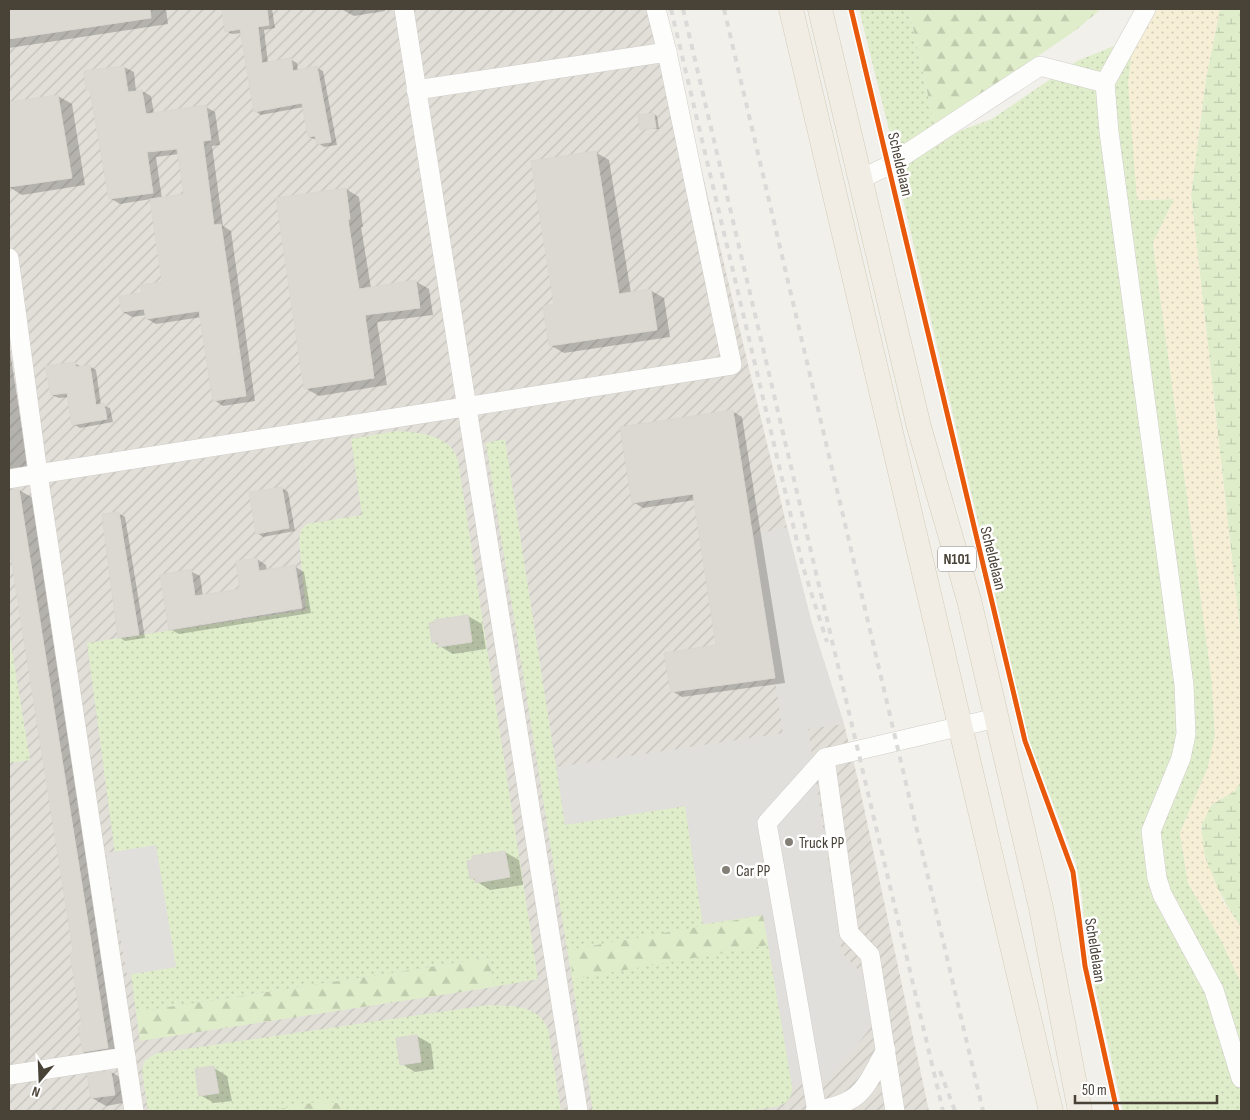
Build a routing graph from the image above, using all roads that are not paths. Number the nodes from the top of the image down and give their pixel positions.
1 (404, 9) edge
2 (656, 9) edge
3 (791, 9) edge
4 (820, 9) edge
5 (1146, 9) edge
6 (666, 52) junction
7 (1105, 83) junction
8 (416, 90) junction
9 (860, 179) junction
10 (9, 258) edge
11 (466, 406) junction
12 (38, 474) junction
13 (9, 478) edge
14 (996, 718) junction
15 (960, 726) junction
16 (825, 758) junction
17 (886, 1050) junction
18 (126, 1057) junction
19 (9, 1075) edge
20 (1241, 1078) edge
21 (134, 1111) edge
22 (578, 1111) edge
23 (816, 1111) edge
24 (895, 1111) edge
25 (1051, 1111) edge
26 (1080, 1111) edge

1 - 8 lane
2 - 6 lane
3 - 15 main road, N101
4 - 9 main road, N101
5 - 7 lane
6 - 8 lane
6 - 11 lane
7 - 9 lane
7 - 20 lane
8 - 11 lane
9 - 14 main road, N101
10 - 12 lane
11 - 12 lane
11 - 22 lane
12 - 13 lane
12 - 18 lane
14 - 15 lane
14 - 26 main road, N101
15 - 16 lane
15 - 25 main road, N101
16 - 17 lane
16 - 23 lane
17 - 23 lane
17 - 24 lane
18 - 19 lane
18 - 21 lane

